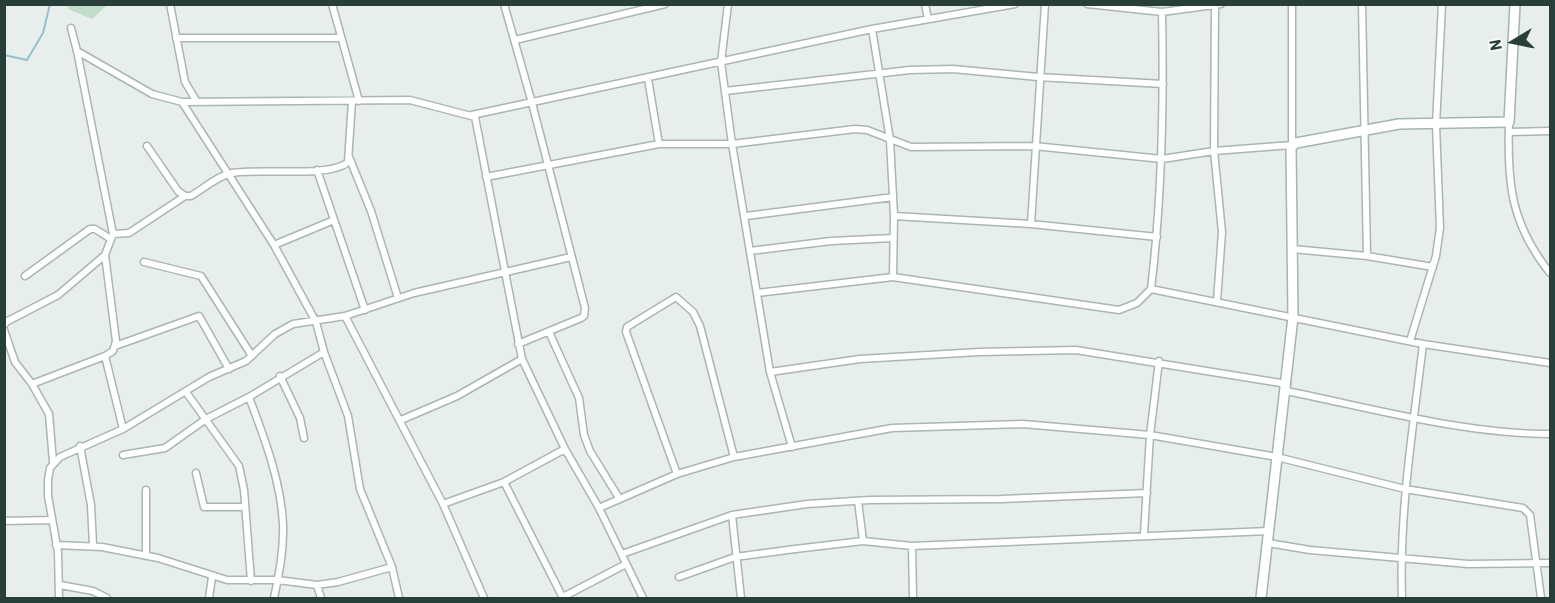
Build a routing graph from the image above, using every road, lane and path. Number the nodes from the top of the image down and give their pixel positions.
1 (170, 4) edge
2 (332, 4) edge
3 (504, 4) edge
4 (665, 4) edge
5 (728, 4) edge
6 (925, 4) edge
7 (1015, 4) edge
8 (1045, 4) edge
9 (1087, 4) edge
10 (1292, 4) edge
11 (1362, 4) edge
12 (1442, 4) edge
13 (1515, 4) edge
14 (1217, 5) edge
15 (996, 6) edge
16 (1146, 8) edge
17 (1162, 12) junction
18 (928, 19) junction
19 (71, 28) dead end
20 (872, 30) junction
21 (176, 38) junction
22 (341, 38) junction
23 (515, 40) junction
24 (77, 51) junction
25 (721, 62) junction
26 (879, 73) junction
27 (1038, 77) junction
28 (648, 79) junction
29 (1163, 84) junction
30 (725, 91) junction
31 (355, 101) junction
32 (183, 102) junction
33 (197, 102) junction
34 (532, 103) junction
35 (472, 115) junction
36 (1436, 124) junction
37 (1509, 127) junction
38 (1364, 129) junction
39 (1551, 131) edge
40 (890, 140) junction
41 (659, 144) junction
42 (732, 144) junction
43 (1292, 145) junction
44 (147, 146) dead end
45 (1034, 146) junction
46 (1214, 151) junction
47 (349, 155) junction
48 (1162, 159) junction
49 (548, 166) junction
50 (317, 171) junction
51 (231, 173) junction
52 (486, 177) junction
53 (185, 196) junction
54 (893, 197) junction
55 (746, 216) junction
56 (894, 216) junction
57 (334, 220) junction
58 (1030, 224) junction
59 (112, 236) junction
60 (1157, 237) junction
61 (893, 238) junction
62 (274, 244) junction
63 (1293, 249) junction
64 (750, 251) junction
65 (105, 255) junction
66 (1367, 256) junction
67 (571, 257) junction
68 (144, 262) dead end
69 (1433, 267) junction
70 (504, 270) junction
71 (1551, 273) edge
72 (25, 276) dead end
73 (893, 277) junction
74 (1151, 289) junction
75 (757, 292) junction
76 (398, 298) junction
77 (1217, 301) junction
78 (365, 310) junction
79 (345, 316) junction
80 (1293, 317) junction
81 (316, 322) junction
82 (4, 327) edge
83 (549, 332) junction
84 (1410, 341) junction
85 (518, 344) junction
86 (1423, 344) junction
87 (116, 346) junction
88 (324, 352) junction
89 (105, 356) junction
90 (252, 356) junction
91 (522, 359) junction
92 (1159, 362) junction
93 (1551, 363) edge
94 (229, 369) junction
95 (770, 372) junction
96 (280, 376) junction
97 (32, 384) junction
98 (1287, 388) junction
99 (186, 392) junction
100 (249, 397) junction
101 (1415, 416) junction
102 (206, 419) junction
103 (401, 420) junction
104 (123, 429) junction
105 (1551, 434) edge
106 (1150, 435) junction
107 (304, 438) dead end
108 (80, 446) junction
109 (792, 447) junction
110 (565, 449) junction
111 (123, 455) dead end
112 (1277, 457) junction
113 (734, 458) junction
114 (53, 462) junction
115 (196, 473) dead end
116 (676, 474) junction
117 (504, 482) junction
118 (1405, 489) junction
119 (146, 490) dead end
120 (1147, 493) junction
121 (619, 498) junction
122 (858, 501) junction
123 (443, 504) junction
124 (245, 507) junction
125 (599, 508) junction
126 (732, 516) junction
127 (51, 520) junction
128 (4, 521) edge
129 (1269, 531) junction
130 (1144, 534) junction
131 (863, 541) junction
132 (1268, 543) junction
133 (56, 545) junction
134 (93, 545) junction
135 (912, 546) junction
136 (622, 554) junction
137 (146, 556) junction
138 (735, 557) junction
139 (1401, 559) junction
140 (1551, 563) edge
141 (627, 564) junction
142 (1537, 564) junction
143 (392, 567) junction
144 (212, 577) junction
145 (679, 577) dead end
146 (278, 580) junction
147 (251, 581) junction
148 (60, 585) junction
149 (317, 585) junction
150 (59, 598) edge
151 (106, 598) edge
152 (210, 598) edge
153 (274, 598) edge
154 (321, 598) edge
155 (399, 598) edge
156 (484, 598) edge
157 (563, 598) edge
158 (643, 598) edge
159 (741, 598) edge
160 (913, 598) edge
161 (1261, 598) edge
162 (1402, 598) edge
163 (1541, 598) edge

1 - 21 street
2 - 22 street
3 - 23 street
4 - 23 street
5 - 25 street
6 - 18 street
7 - 15 street
8 - 27 street
9 - 16 street
10 - 43 street
11 - 38 street
12 - 36 street
13 - 37 street
14 - 17 street
14 - 46 street
15 - 18 street
16 - 17 street
17 - 29 street
18 - 20 street
19 - 24 street
20 - 25 street
20 - 26 street
21 - 22 street
21 - 33 street
22 - 31 street
23 - 34 street
24 - 32 street
24 - 59 street
25 - 28 street
25 - 30 street
26 - 27 street
26 - 30 street
26 - 40 street
27 - 29 street
27 - 45 street
28 - 34 street
28 - 41 street
29 - 48 street
30 - 42 street
31 - 33 street
31 - 35 street
31 - 47 street
32 - 33 street
32 - 51 street
34 - 35 street
34 - 49 street
35 - 52 street
36 - 37 street
36 - 38 street
36 - 69 street
37 - 39 street
37 - 71 street
38 - 43 street
38 - 66 street
40 - 42 street
40 - 45 street
40 - 54 street
41 - 42 street
41 - 49 street
42 - 55 street
43 - 46 street
43 - 63 street
44 - 53 street
45 - 48 street
45 - 58 street
46 - 48 street
46 - 77 street
47 - 50 street
47 - 76 street
48 - 60 street
49 - 52 street
49 - 67 street
50 - 51 street
50 - 57 street
51 - 53 street
51 - 62 street
52 - 70 street
53 - 59 street
54 - 55 street
54 - 56 street
55 - 64 street
56 - 58 street
56 - 61 street
57 - 62 street
57 - 78 street
58 - 60 street
59 - 65 street
59 - 72 street
60 - 74 street
61 - 64 street
61 - 73 street
62 - 81 street
63 - 66 street
63 - 80 street
64 - 75 street
65 - 82 street
65 - 87 street
66 - 69 street
67 - 70 street
67 - 83 street
68 - 90 street
69 - 84 street
70 - 76 street
70 - 85 street
73 - 74 street
73 - 75 street
74 - 77 street
75 - 95 street
76 - 78 street
77 - 80 street
78 - 79 street
79 - 81 street
79 - 103 street
80 - 84 street
80 - 98 street
81 - 88 street
81 - 90 street
82 - 97 street
83 - 85 street
83 - 121 street
84 - 86 street
85 - 91 street
86 - 93 street
86 - 101 street
87 - 89 street
87 - 94 street
88 - 96 street
88 - 143 street
89 - 97 street
89 - 104 street
90 - 94 street
91 - 103 street
91 - 110 street
92 - 95 street
92 - 98 street
92 - 106 street
94 - 99 street
95 - 109 street
96 - 100 street
96 - 107 street
97 - 114 street
98 - 101 street
98 - 112 street
99 - 102 street
99 - 104 street
100 - 102 street
100 - 146 street
101 - 105 street
101 - 118 street
102 - 111 street
102 - 124 street
103 - 123 street
104 - 108 street
106 - 109 street
106 - 112 street
106 - 120 street
108 - 114 street
108 - 134 street
109 - 113 street
110 - 117 street
110 - 125 street
112 - 118 street
112 - 129 street
113 - 116 street
113 - 116 street
114 - 127 street
115 - 124 street
116 - 121 street
117 - 123 street
117 - 157 street
118 - 139 street
118 - 142 street
119 - 137 street
120 - 122 street
120 - 130 street
121 - 125 street
122 - 126 street
122 - 131 street
123 - 156 street
124 - 147 street
125 - 136 street
126 - 136 street
126 - 138 street
127 - 128 street
127 - 133 street
129 - 130 street
129 - 132 street
130 - 135 street
131 - 135 street
131 - 138 street
132 - 139 street
132 - 161 street
133 - 134 street
133 - 148 street
134 - 137 street
135 - 160 street
136 - 141 street
137 - 144 street
138 - 145 street
138 - 159 street
139 - 142 street
139 - 162 street
140 - 142 street
141 - 157 street
141 - 158 street
142 - 163 street
143 - 149 street
143 - 155 street
144 - 147 street
144 - 152 street
146 - 147 street
146 - 149 street
146 - 153 street
148 - 150 street
148 - 151 street
149 - 154 street

